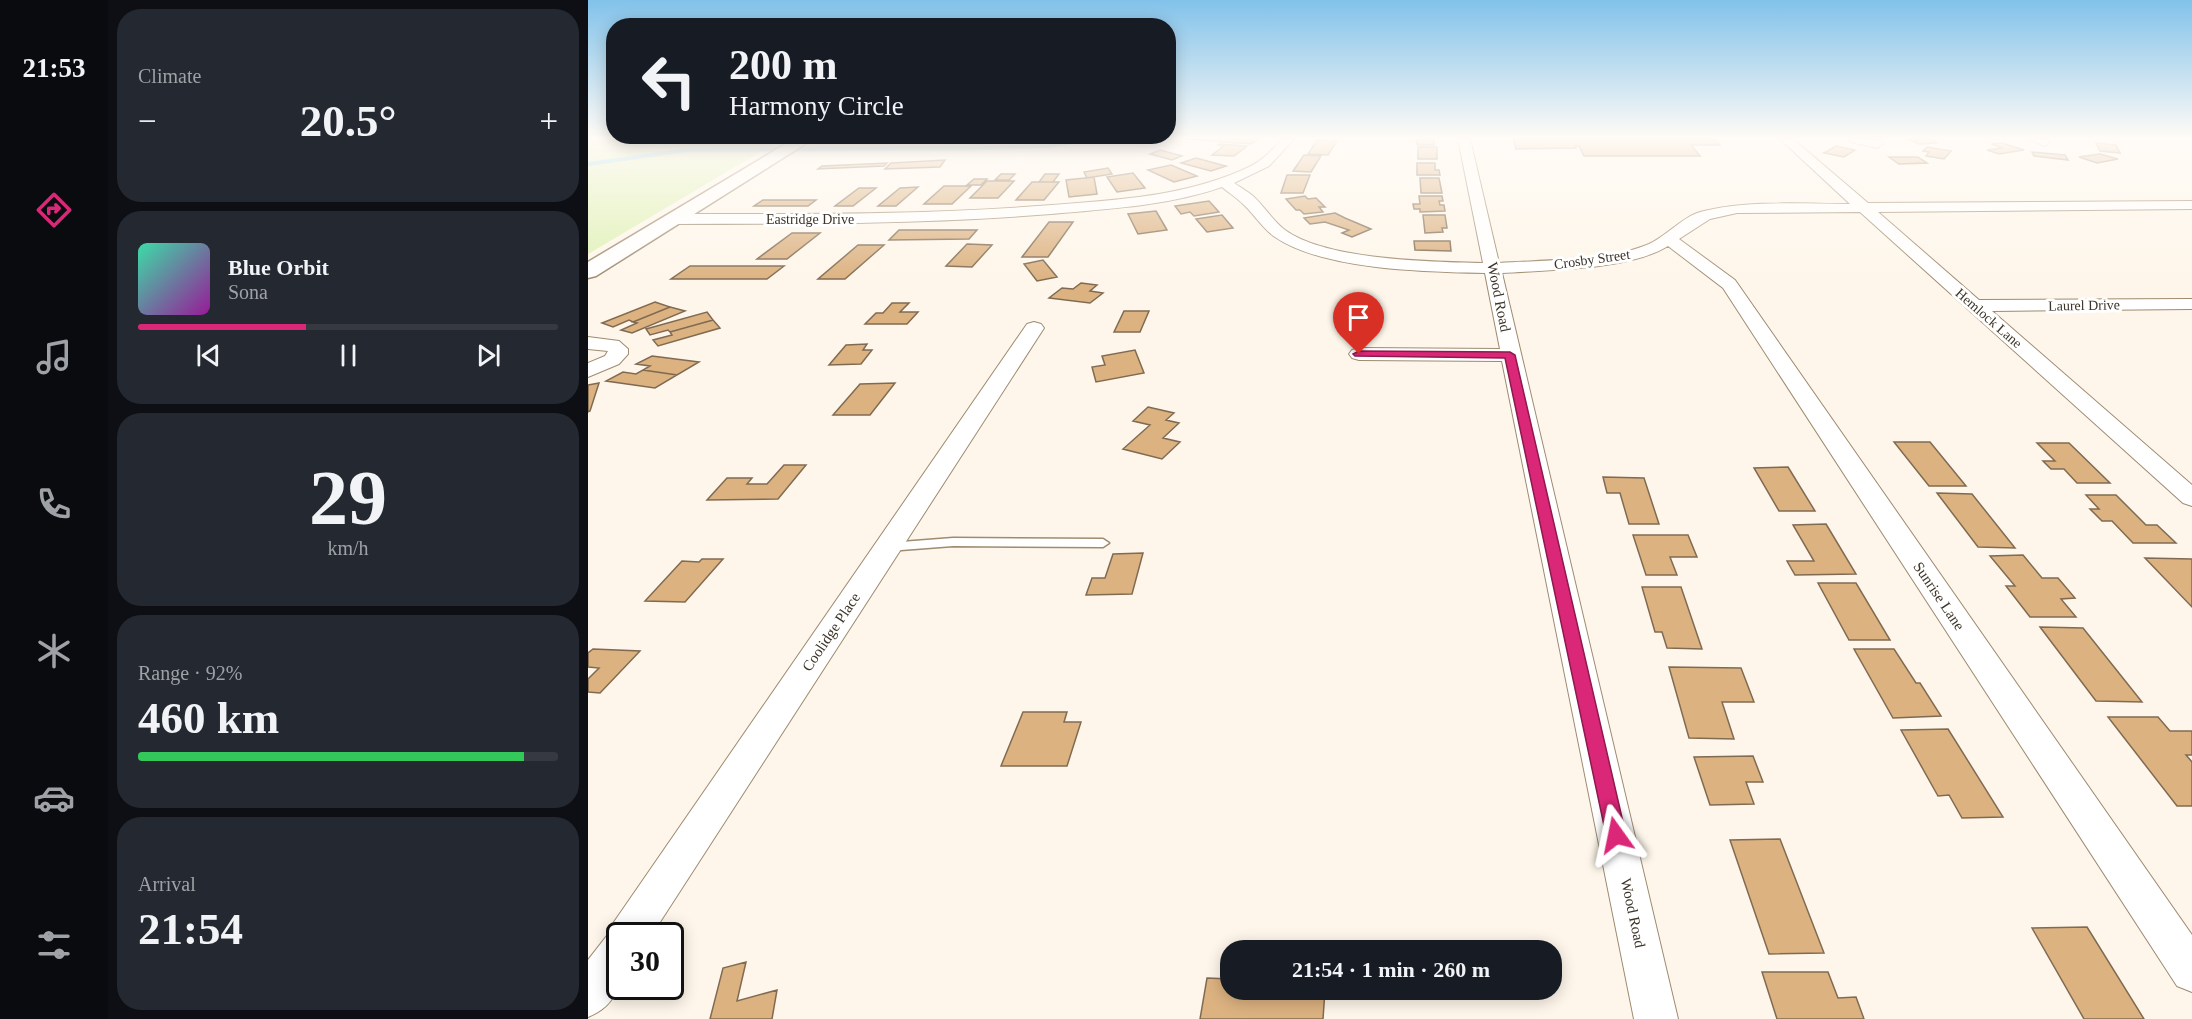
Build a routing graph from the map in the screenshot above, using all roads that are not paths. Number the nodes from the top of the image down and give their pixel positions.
1 (727, 187) edge
2 (1204, 187) edge
3 (1229, 187) edge
4 (1475, 187) edge
5 (1839, 187) edge
6 (2169, 205) junction
7 (2192, 205) edge
8 (1863, 208) junction
9 (2192, 218) edge
10 (674, 219) junction
11 (1668, 238) junction
12 (1493, 268) junction
13 (588, 271) edge
14 (2192, 304) edge
15 (1976, 306) junction
16 (1034, 328) dead end
17 (588, 343) edge
18 (1359, 354) dead end
19 (1510, 355) junction
20 (588, 371) edge
21 (2192, 498) edge
22 (1103, 543) dead end
23 (887, 547) junction
24 (637, 922) edge
25 (606, 970) edge
26 (2192, 971) edge
27 (588, 996) edge
28 (1656, 1019) edge

1 - 10 main road
2 - 10 street, Eastridge Drive
3 - 12 street, Crosby Street
4 - 12 street, Wood Road
5 - 8 street, Hemlock Lane
6 - 7 street, Crosby Street
6 - 8 street, Crosby Street
6 - 9 street
8 - 11 street, Crosby Street
8 - 15 street, Hemlock Lane
10 - 13 main road
11 - 12 street, Crosby Street
11 - 26 street, Sunrise Lane
12 - 19 street, Wood Road
14 - 15 street, Laurel Drive
15 - 21 street, Hemlock Lane
16 - 23 street, Coolidge Place
17 - 20 street
18 - 19 street
19 - 28 street, Wood Road
22 - 23 lane
23 - 24 street, Coolidge Place
25 - 27 street

